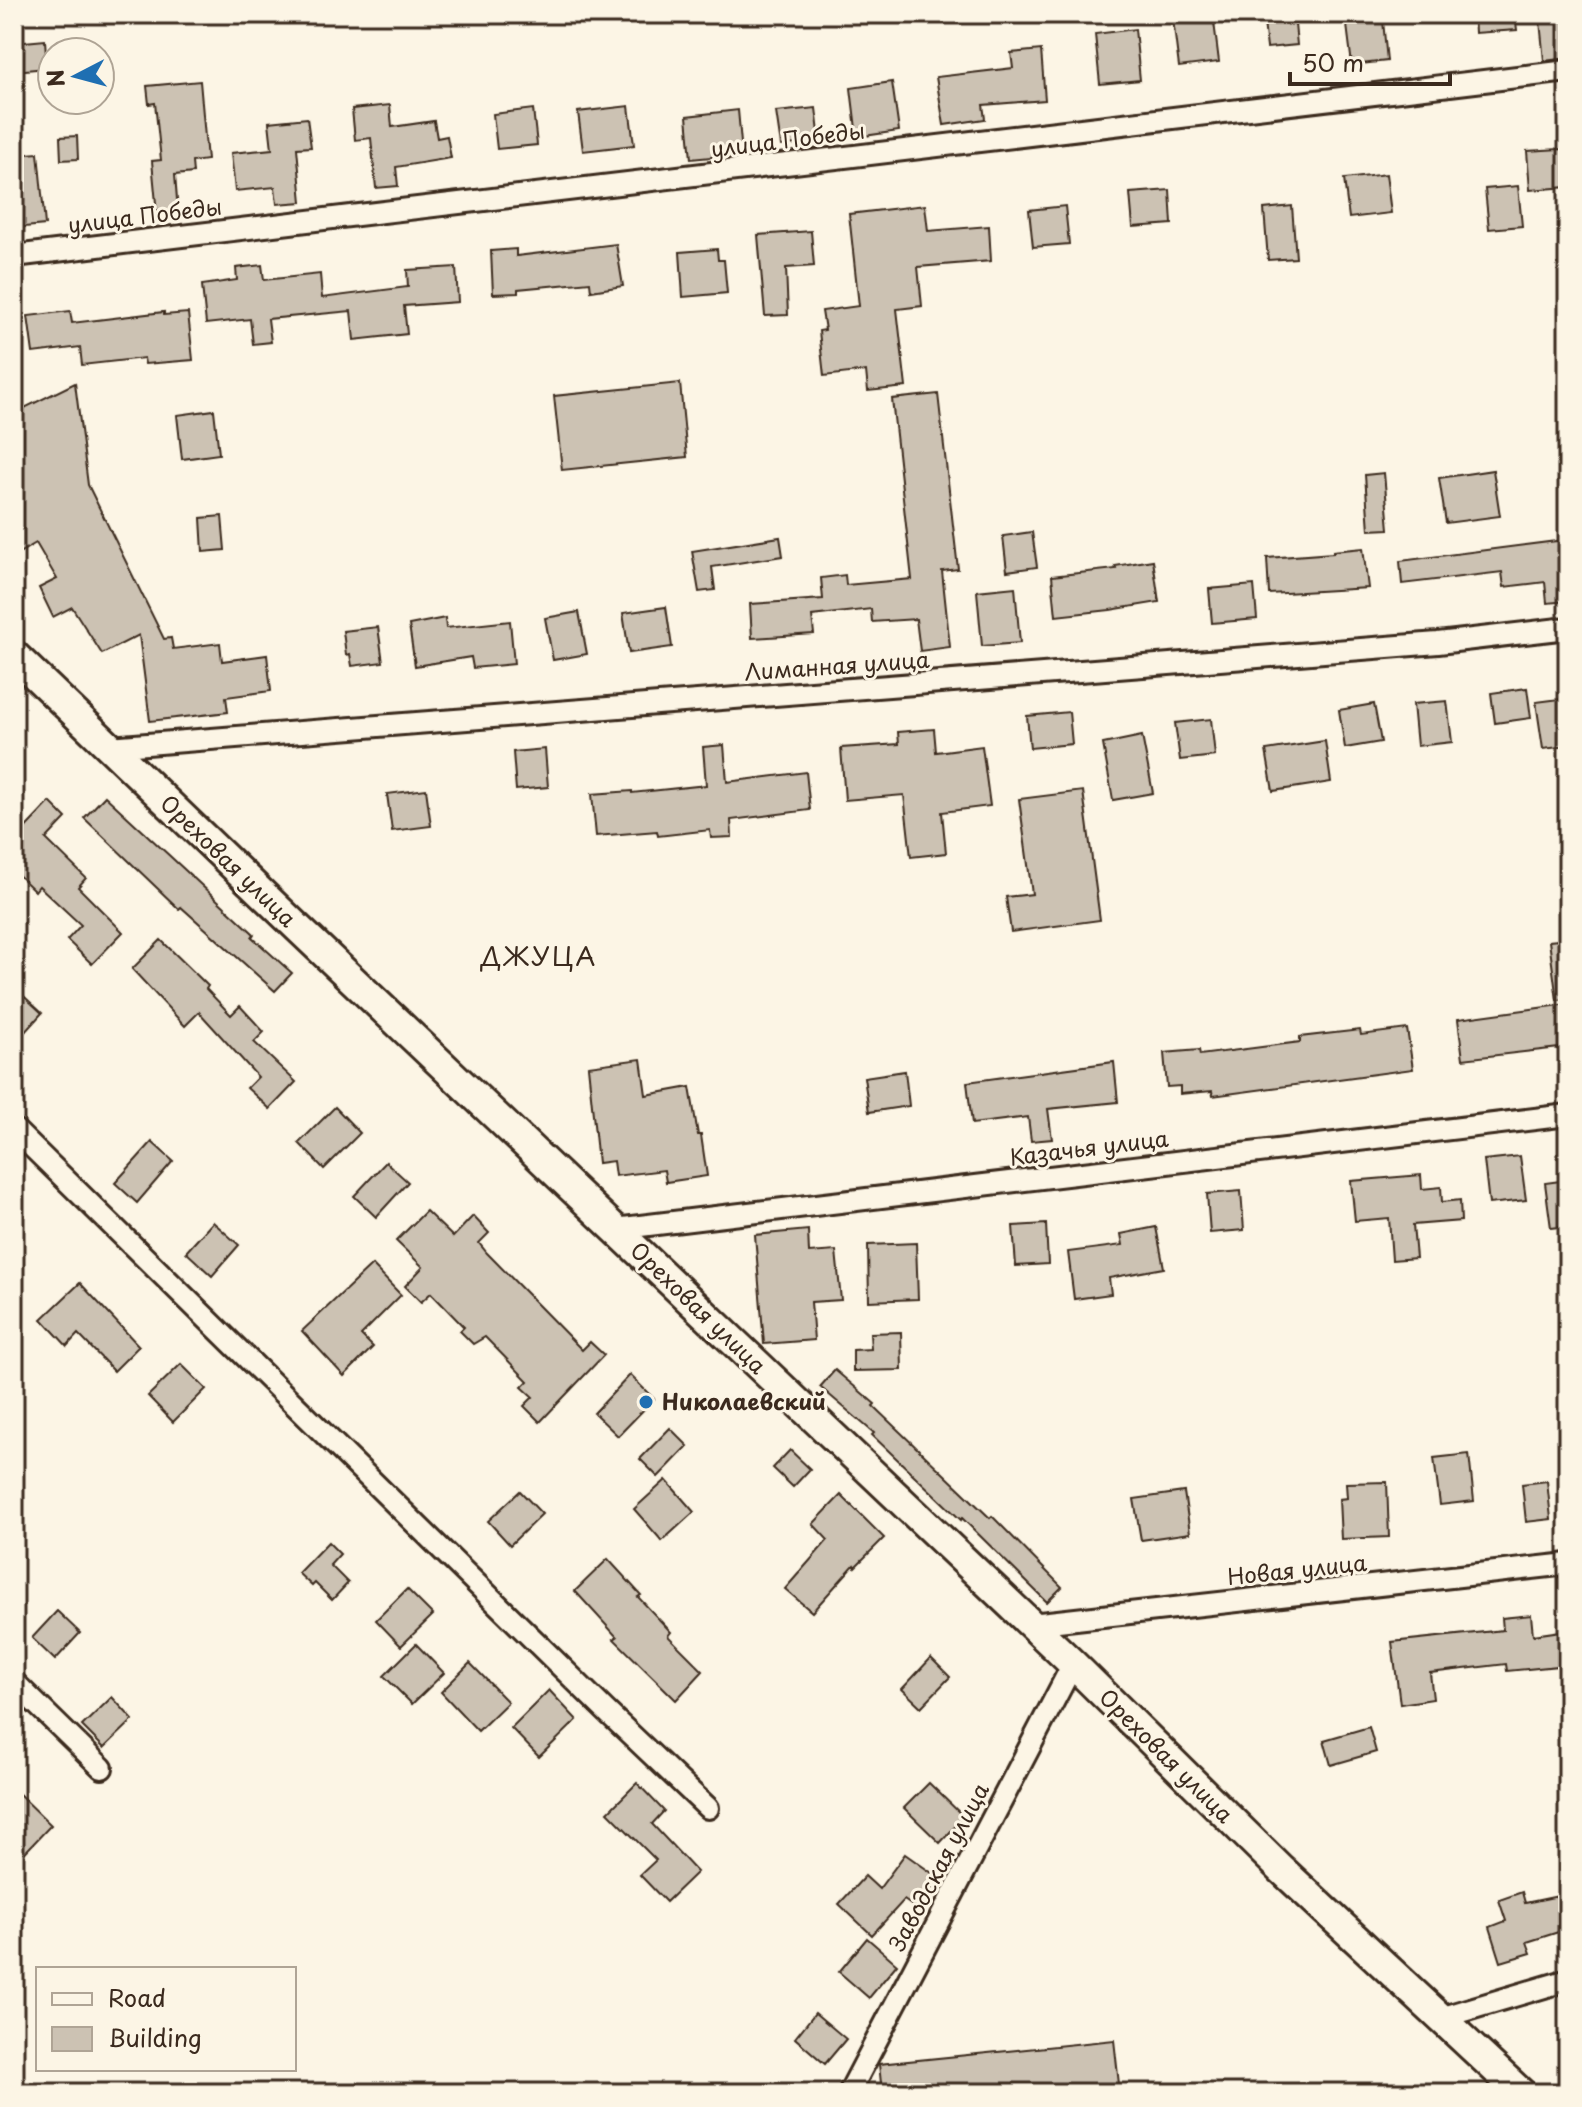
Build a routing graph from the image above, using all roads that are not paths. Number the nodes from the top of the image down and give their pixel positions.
1 (1568, 71) edge
2 (14, 256) edge
3 (1568, 628) edge
4 (14, 655) edge
5 (109, 747) junction
6 (1568, 1115) edge
7 (14, 1129) edge
8 (615, 1229) junction
9 (1568, 1564) edge
10 (1031, 1624) junction
11 (1073, 1664) junction
12 (14, 1682) edge
13 (102, 1768) dead end
14 (708, 1808) dead end
15 (1568, 1980) edge
16 (1440, 2018) junction
17 (849, 2093) edge
18 (1521, 2093) edge

1 - 2 street, улица Победы
3 - 5 street, Лиманная улица
4 - 5 main road, Ореховая улица
5 - 8 main road, Ореховая улица
6 - 8 street, Казачья улица
7 - 14 street
8 - 10 main road, Ореховая улица
9 - 10 street, Новая улица
10 - 11 main road, Ореховая улица
11 - 16 main road, Ореховая улица
11 - 17 street, Заводская улица
12 - 13 street
15 - 16 street
16 - 18 main road, Ореховая улица

